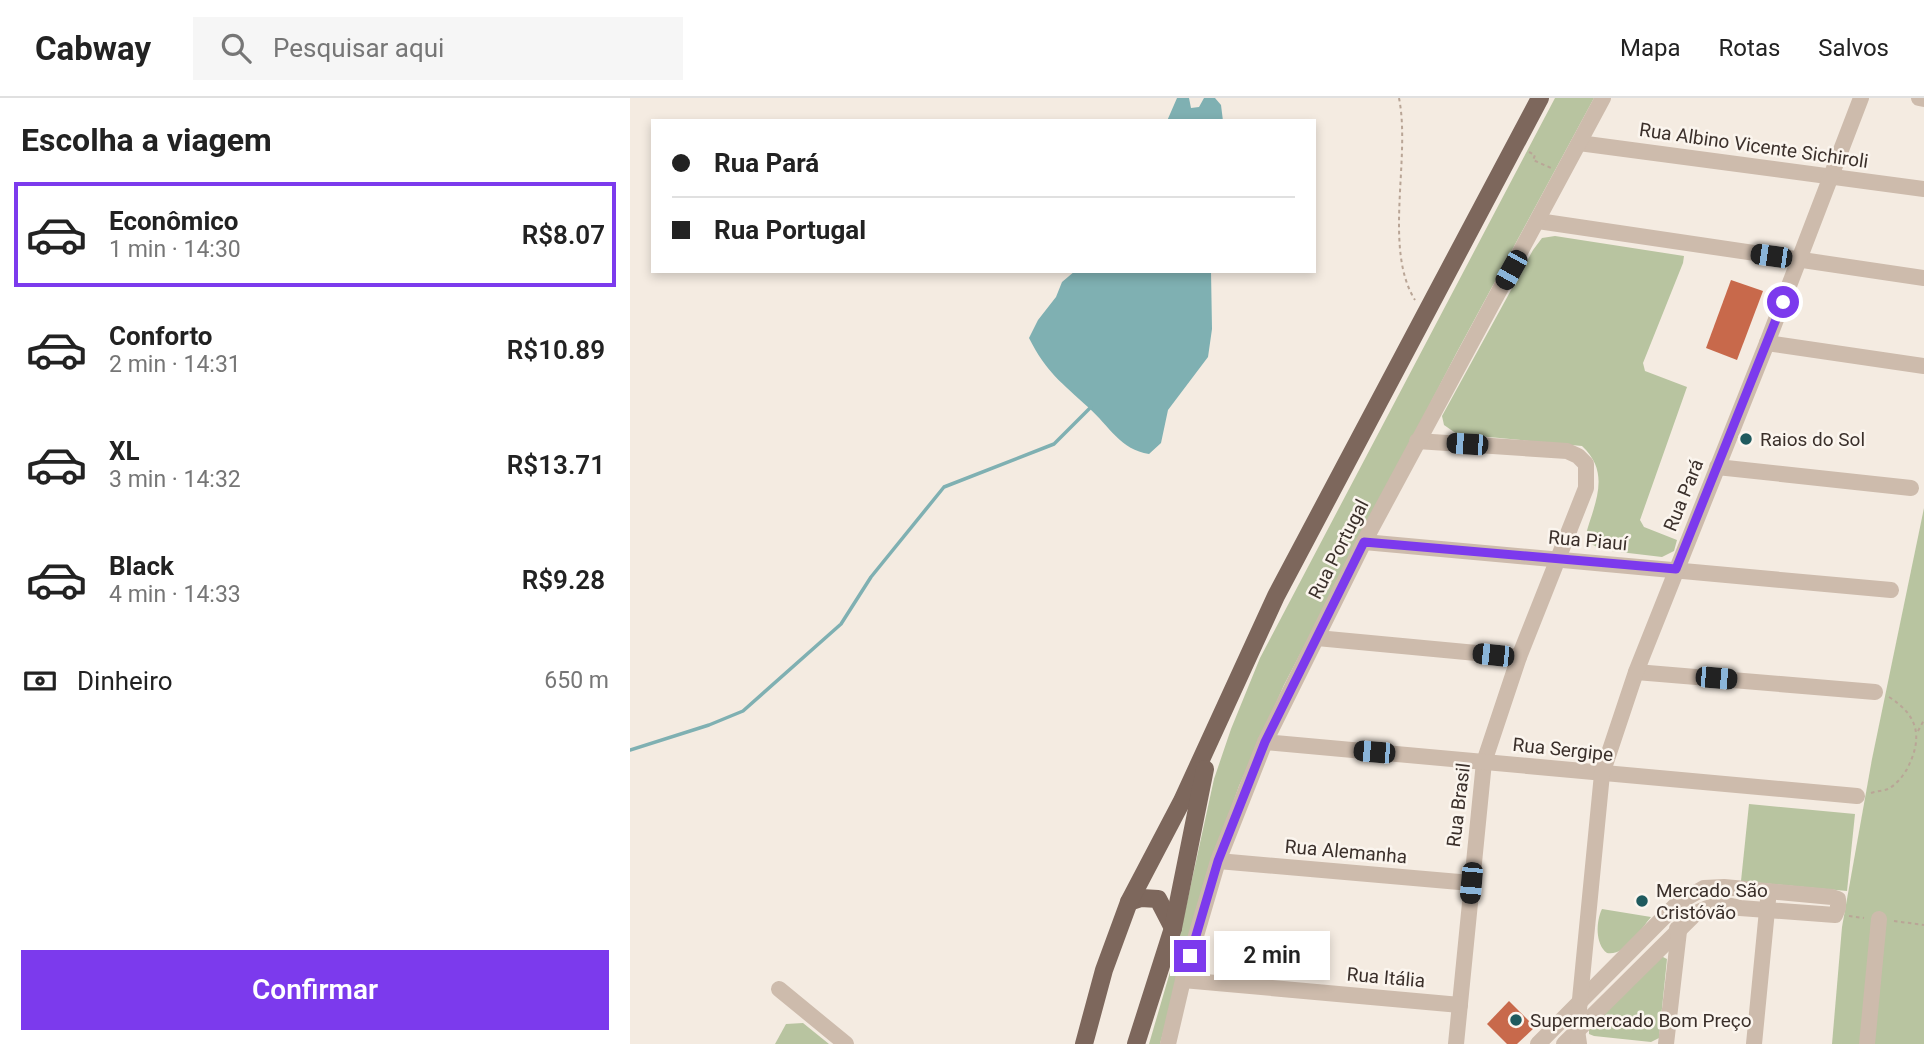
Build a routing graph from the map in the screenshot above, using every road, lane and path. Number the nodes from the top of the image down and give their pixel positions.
1 (1399, 98) edge
2 (1540, 98) edge
3 (1603, 98) edge
4 (1861, 98) edge
5 (1919, 98) edge
6 (1924, 99) edge
7 (1579, 143) junction
8 (1529, 152) dead end
9 (1555, 170) dead end
10 (1831, 175) junction
11 (1924, 189) edge
12 (1538, 221) junction
13 (1798, 261) junction
14 (1924, 278) edge
15 (1425, 316) junction
16 (1767, 342) junction
17 (1924, 366) edge
18 (1417, 441) junction
19 (1717, 467) junction
20 (1911, 488) dead end
21 (1364, 542) junction
22 (1557, 558) junction
23 (1676, 569) junction
24 (1891, 590) dead end
25 (1317, 638) junction
26 (1518, 657) junction
27 (1636, 672) junction
28 (1875, 692) joint
29 (1924, 720) edge
30 (1917, 733) junction
31 (1210, 741) junction
32 (1265, 742) junction
33 (1484, 762) junction
34 (1602, 774) junction
35 (1857, 796) joint
36 (1218, 861) junction
37 (1471, 883) junction
38 (1744, 888) junction
39 (1769, 891) junction
40 (1129, 902) junction
41 (1740, 908) junction
42 (1767, 910) junction
43 (1663, 918) junction
44 (1879, 919) dead end
45 (1172, 928) junction
46 (1679, 932) junction
47 (1182, 979) junction
48 (779, 989) dead end
49 (1579, 1002) junction
50 (1460, 1005) junction
51 (1579, 1041) edge
52 (846, 1044) edge
53 (1084, 1044) edge
54 (1136, 1044) edge
55 (1168, 1044) edge
56 (1456, 1044) edge
57 (1538, 1044) edge
58 (1564, 1044) edge
59 (1665, 1044) edge
60 (1754, 1044) edge
61 (1867, 1044) edge

1 - 15 path
2 - 15 main road
3 - 7 street, Rua Portugal
4 - 10 street, Rua Pará
5 - 6 street
7 - 10 street, Rua Albino Vicente Sichiroli
7 - 12 street, Rua Portugal
8 - 9 path
10 - 11 street, Rua Albino Vicente Sichiroli
10 - 13 street, Rua Pará
12 - 13 street
12 - 18 street, Rua Portugal
13 - 14 street
13 - 16 street, Rua Pará
15 - 31 main road
16 - 17 street
16 - 19 street, Rua Pará
18 - 21 street, Rua Portugal
18 - 22 street, Rua Brasil
19 - 20 street
19 - 23 street, Rua Pará
21 - 22 street, Rua Piauí
21 - 25 street, Rua Portugal
22 - 23 street, Rua Piauí
22 - 26 street, Rua Brasil
23 - 24 street, Rua Piauí
23 - 27 street, Rua Pará
25 - 26 street
25 - 32 street, Rua Portugal
26 - 33 street, Rua Brasil
27 - 28 street
27 - 34 street, Rua Pará
28 - 30 path
29 - 30 path
30 - 35 path
31 - 40 main road
31 - 45 main road
32 - 33 street, Rua Sergipe
32 - 36 street, Rua Portugal
33 - 34 street, Rua Sergipe
33 - 37 street, Rua Brasil
34 - 35 street, Rua Sergipe
34 - 49 street, Rua Pará
36 - 37 street, Rua Alemanha
36 - 47 street, Rua Portugal
37 - 50 street, Rua Brasil
38 - 39 street
38 - 41 street
38 - 43 street
39 - 42 street
39 - 42 street
40 - 45 main road
40 - 53 main road
41 - 42 street
41 - 46 street
42 - 60 street
43 - 46 street
43 - 49 street
44 - 61 street
45 - 54 main road
46 - 51 street
46 - 59 street
47 - 50 street, Rua Itália
47 - 55 street, Rua Portugal
48 - 52 street
49 - 51 street, Rua Pará
49 - 57 street
50 - 56 street, Rua Brasil
51 - 58 street

